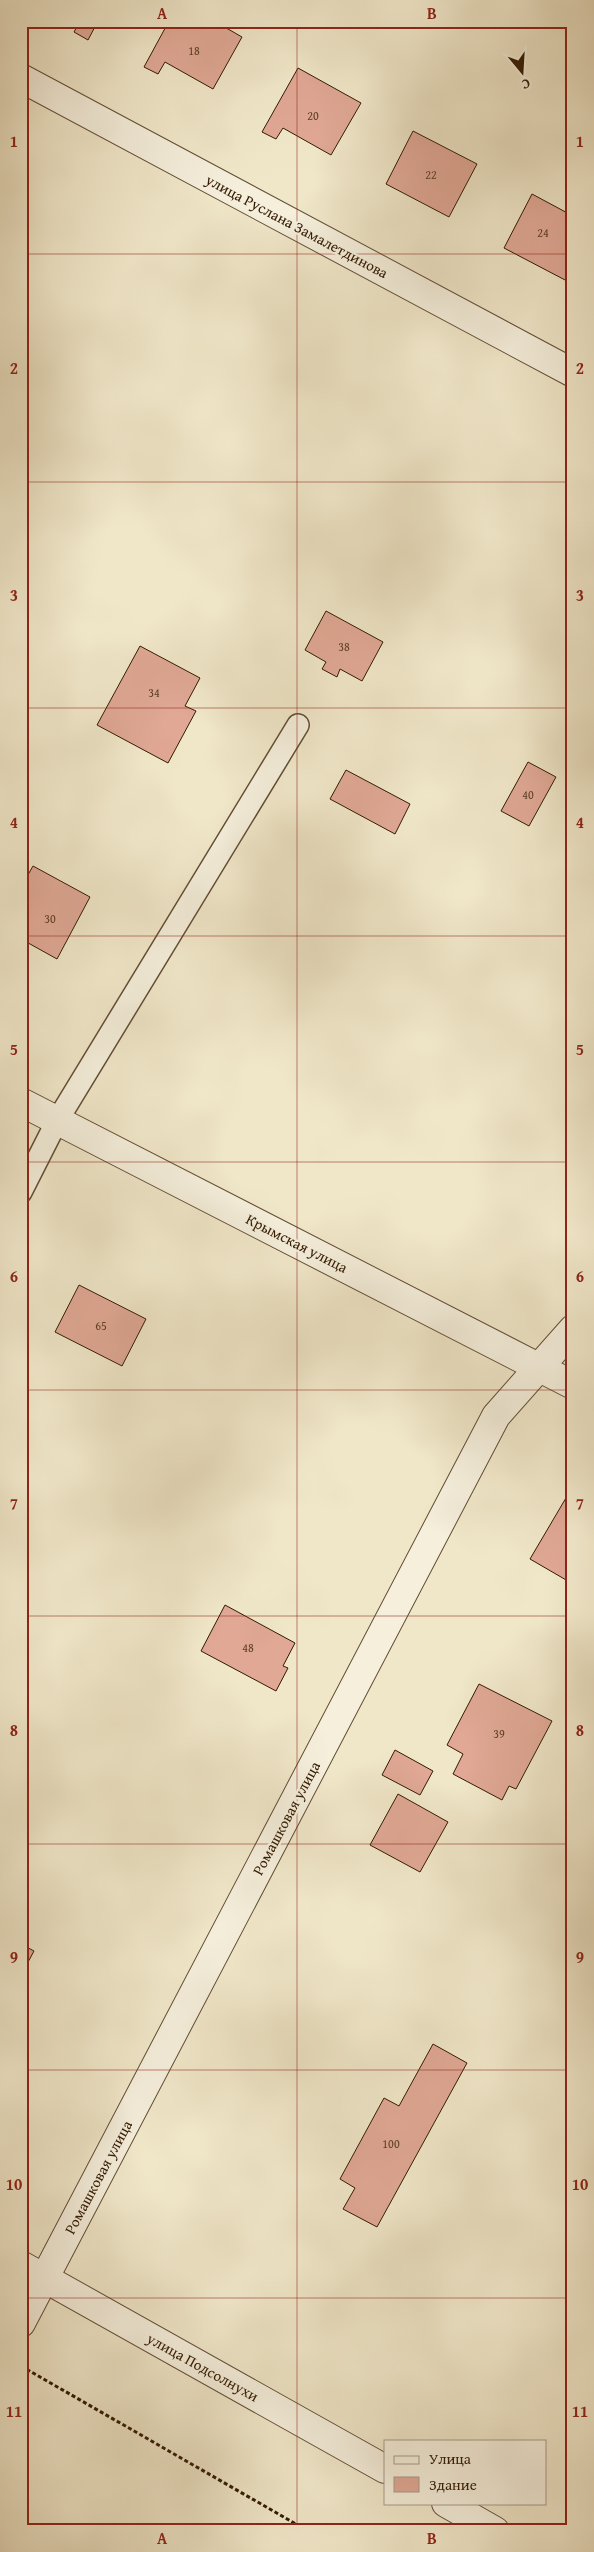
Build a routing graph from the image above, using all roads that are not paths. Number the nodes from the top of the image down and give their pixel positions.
1 (21, 78) edge
2 (573, 373) edge
3 (298, 725) dead end
4 (21, 1102) edge
5 (57, 1121) junction
6 (21, 1192) edge
7 (573, 1329) edge
8 (539, 1366) junction
9 (573, 1385) edge
10 (21, 2265) edge
11 (46, 2278) junction
12 (21, 2323) edge
13 (384, 2468) edge
14 (448, 2504) edge
15 (495, 2531) edge

1 - 2 street, улица Руслана Замалетдинова
3 - 5 lane
4 - 5 street, Крымская улица
5 - 6 lane
5 - 8 street, Крымская улица
7 - 8 street, Ромашковая улица
8 - 9 street, Крымская улица
8 - 11 street, Ромашковая улица
10 - 11 street, улица Подсолнухи
11 - 12 street, Ромашковая улица
11 - 13 street, улица Подсолнухи
14 - 15 street

